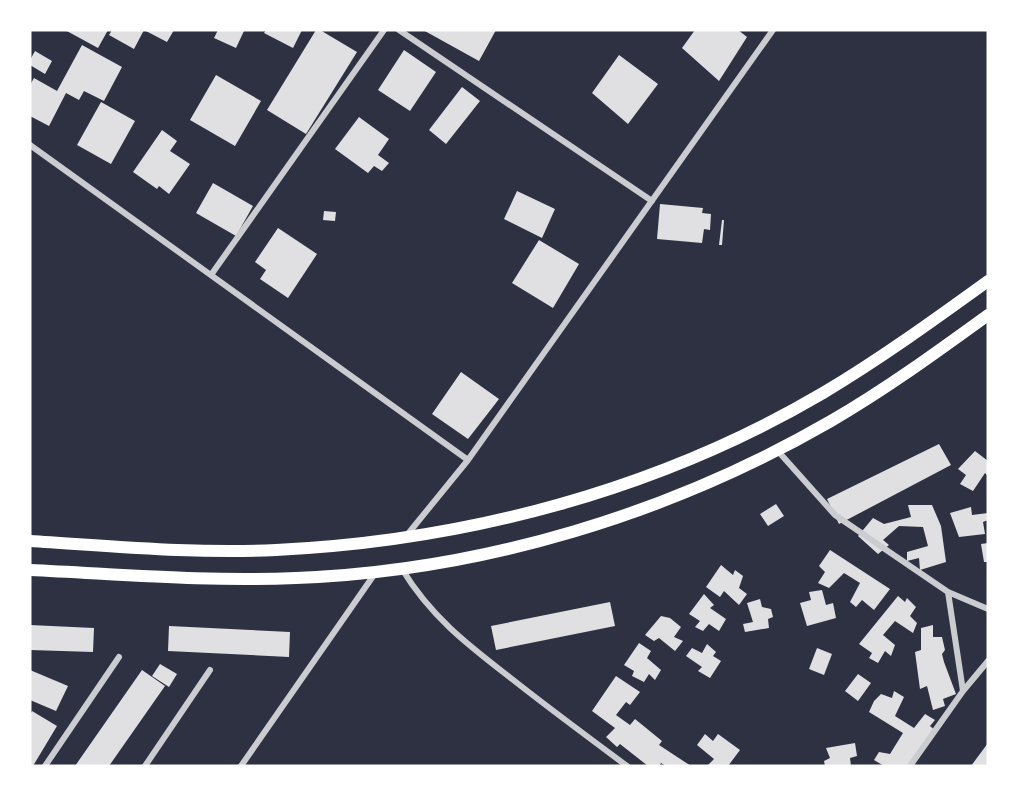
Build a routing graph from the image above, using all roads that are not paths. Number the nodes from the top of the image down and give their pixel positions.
1 (384, 30) edge
2 (399, 30) edge
3 (773, 30) edge
4 (30, 145) edge
5 (652, 201) junction
6 (211, 276) junction
7 (988, 281) edge
8 (988, 315) edge
9 (777, 450) junction
10 (468, 460) junction
11 (404, 538) junction
12 (30, 541) edge
13 (402, 568) junction
14 (30, 570) edge
15 (376, 572) junction
16 (948, 592) junction
17 (988, 609) edge
18 (119, 657) dead end
19 (988, 661) edge
20 (210, 670) dead end
21 (963, 691) junction
22 (45, 766) edge
23 (145, 766) edge
24 (241, 766) edge
25 (627, 766) edge
26 (910, 766) edge

1 - 6 street
2 - 5 street
3 - 5 street
4 - 6 street
5 - 10 street
6 - 10 street
7 - 11 main road
8 - 9 main road
9 - 13 main road
9 - 16 street
10 - 11 street
11 - 12 main road
13 - 15 main road
13 - 25 street
14 - 15 main road
15 - 24 street
16 - 17 street
16 - 21 street
18 - 22 street
19 - 21 street
20 - 23 street
21 - 26 street

